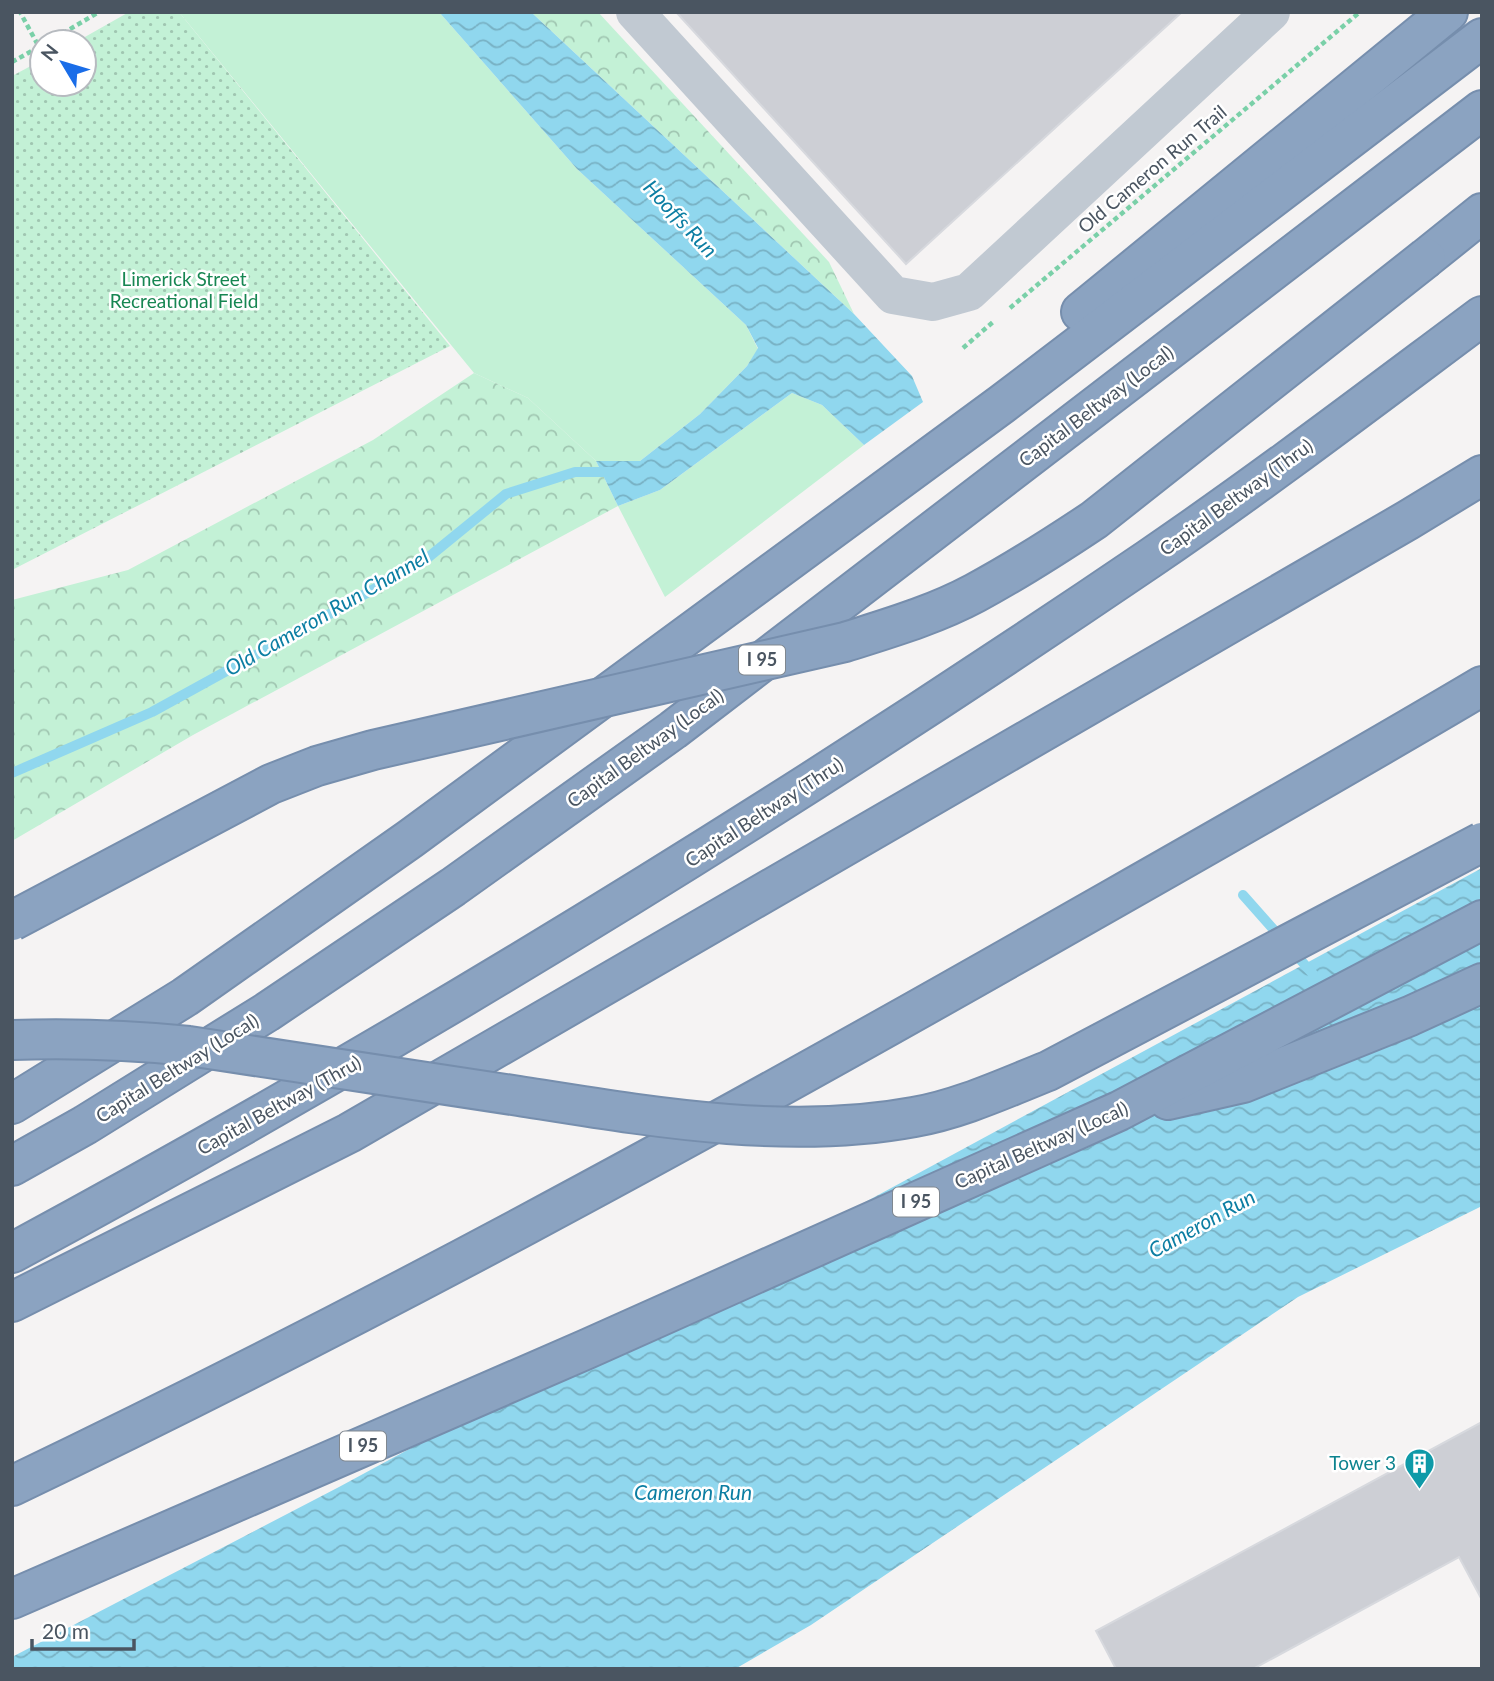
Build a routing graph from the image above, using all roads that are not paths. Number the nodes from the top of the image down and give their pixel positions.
1 (635, 12) edge
2 (1271, 12) edge
3 (1448, 12) edge
4 (1482, 38) edge
5 (1482, 110) edge
6 (1482, 213) edge
7 (1482, 316) edge
8 (1002, 404) junction
9 (1482, 475) edge
10 (1482, 686) edge
11 (1482, 842) edge
12 (1482, 920) edge
13 (12, 921) edge
14 (1482, 983) edge
15 (12, 1040) edge
16 (12, 1104) edge
17 (1119, 1111) junction
18 (12, 1166) edge
19 (12, 1253) edge
20 (12, 1302) edge
21 (12, 1486) edge
22 (12, 1599) edge

1 - 2 lane
3 - 8 highway
4 - 8 highway
5 - 18 highway, Capital Beltway (Local) / I 95
6 - 13 highway, bridge
7 - 19 highway, Capital Beltway (Thru)
8 - 16 highway
9 - 20 highway
10 - 21 highway
11 - 15 highway, bridge
12 - 17 highway, Capital Beltway (Local) / I 95
14 - 17 highway
17 - 22 highway, Capital Beltway (Local) / I 95

